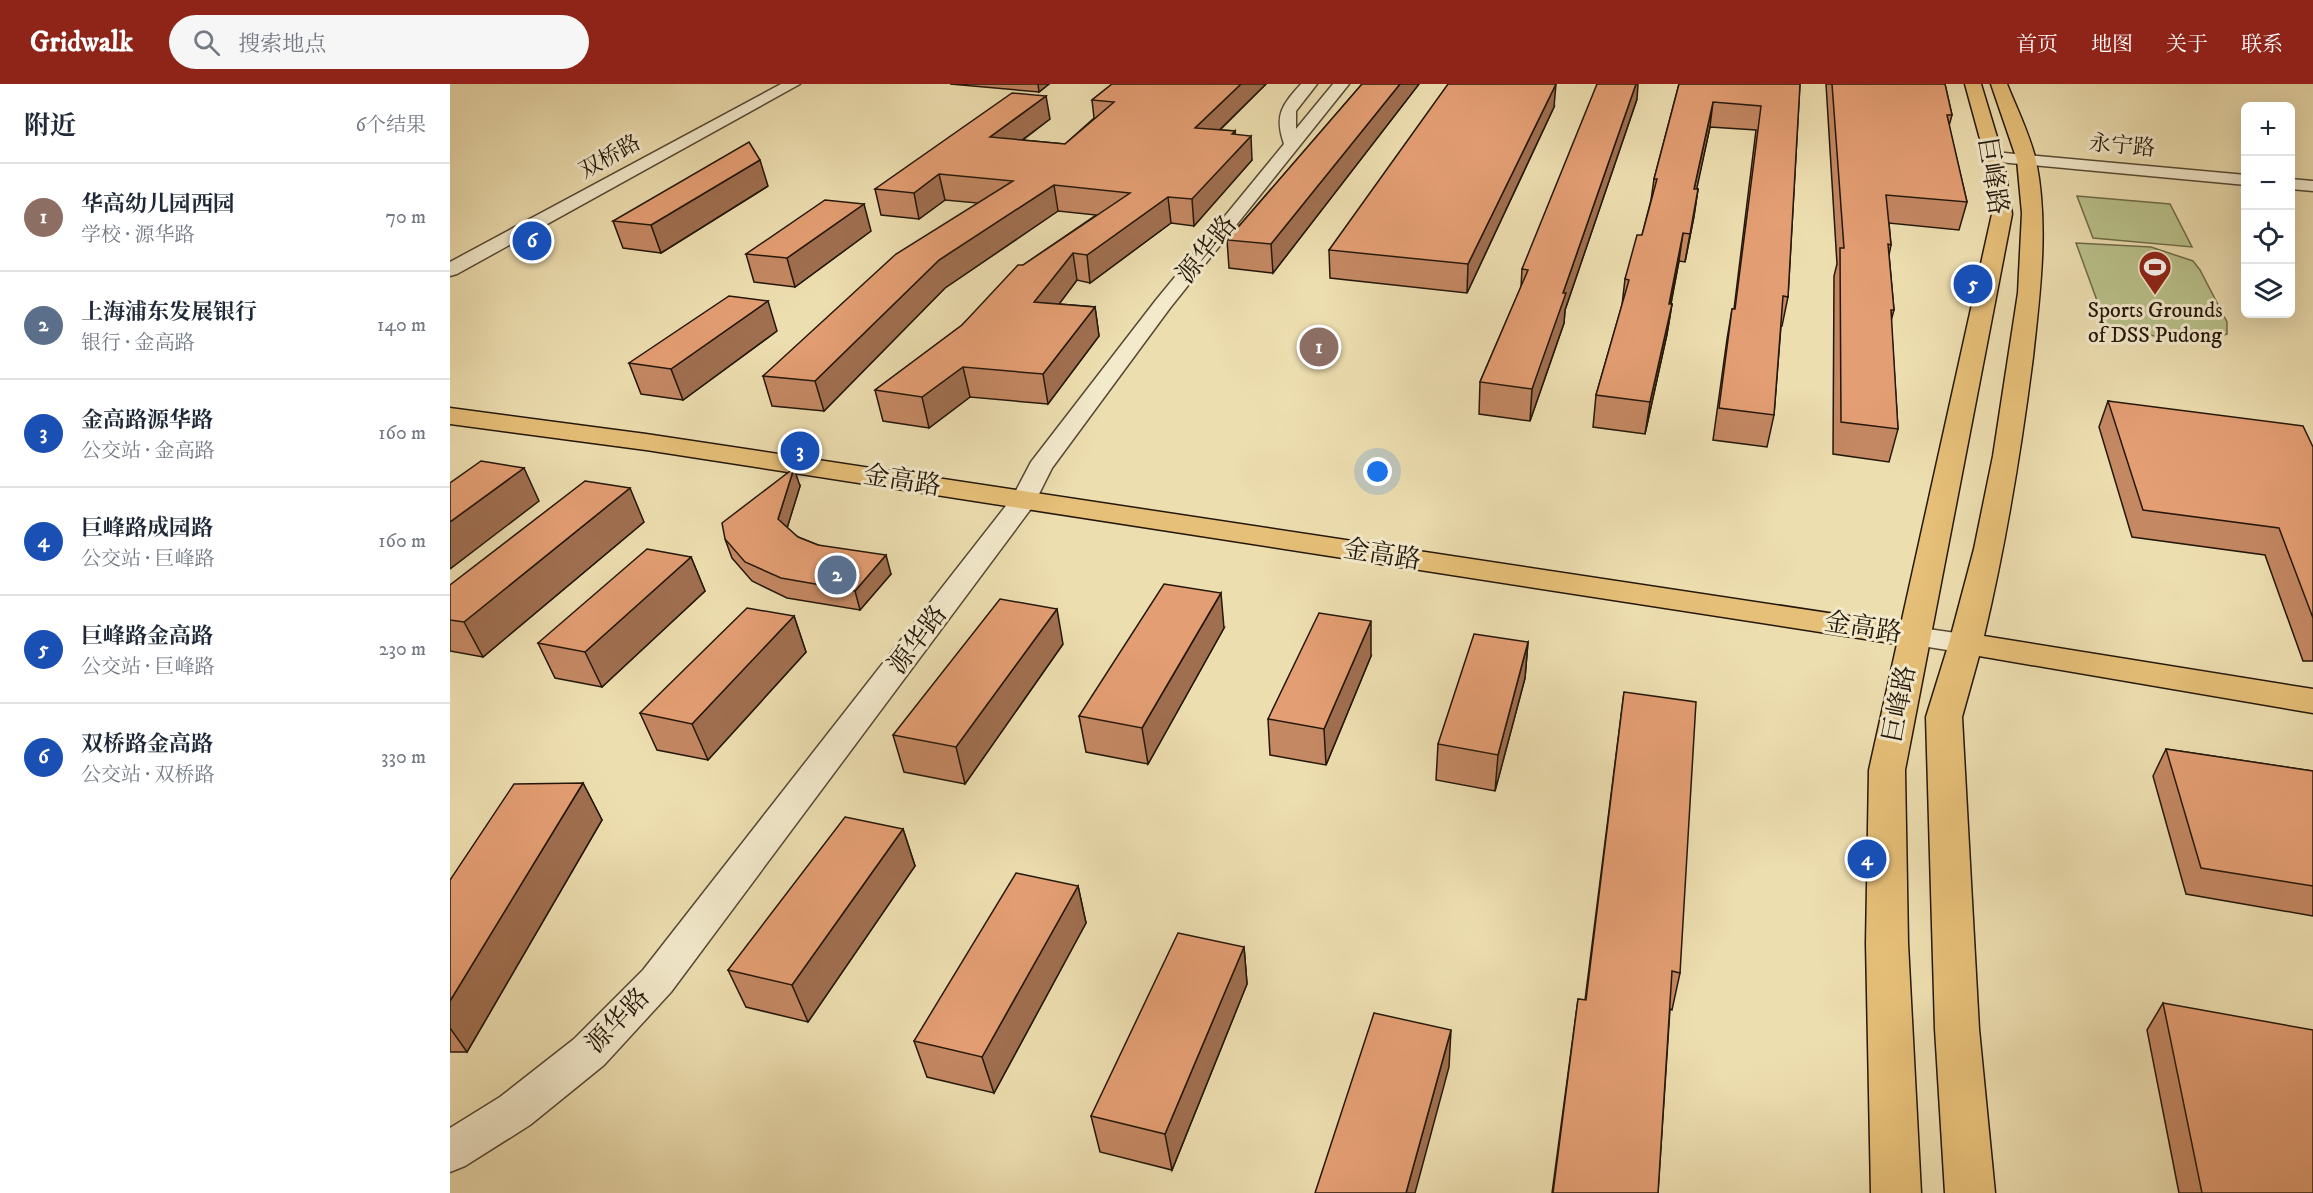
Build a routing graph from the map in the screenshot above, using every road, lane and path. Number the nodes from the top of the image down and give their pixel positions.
1 (792, 84) edge
2 (1309, 84) edge
3 (1341, 84) edge
4 (1973, 84) edge
5 (2000, 84) edge
6 (1292, 144) junction
7 (1994, 157) junction
8 (2026, 160) junction
9 (2241, 180) edge
10 (2295, 184) edge
11 (2313, 186) edge
12 (450, 270) edge
13 (450, 416) edge
14 (1024, 500) junction
15 (1914, 636) junction
16 (1966, 643) junction
17 (2313, 701) edge
18 (450, 1152) edge
19 (1896, 1193) edge
20 (1970, 1193) edge

1 - 12 street, 双桥路
2 - 6 street
3 - 6 street, 源华路
4 - 7 main road, 巨峰路
5 - 8 main road, 巨峰路
6 - 14 street, 源华路
7 - 8 street, 永宁路
7 - 15 main road, 巨峰路
8 - 9 street, 永宁路
8 - 16 main road, 巨峰路
10 - 11 street
13 - 14 main road, 金高路
14 - 15 main road, 金高路
14 - 18 street, 源华路
15 - 16 street, 金高路
15 - 19 main road, 巨峰路
16 - 17 main road, 金高路
16 - 20 main road, 巨峰路

